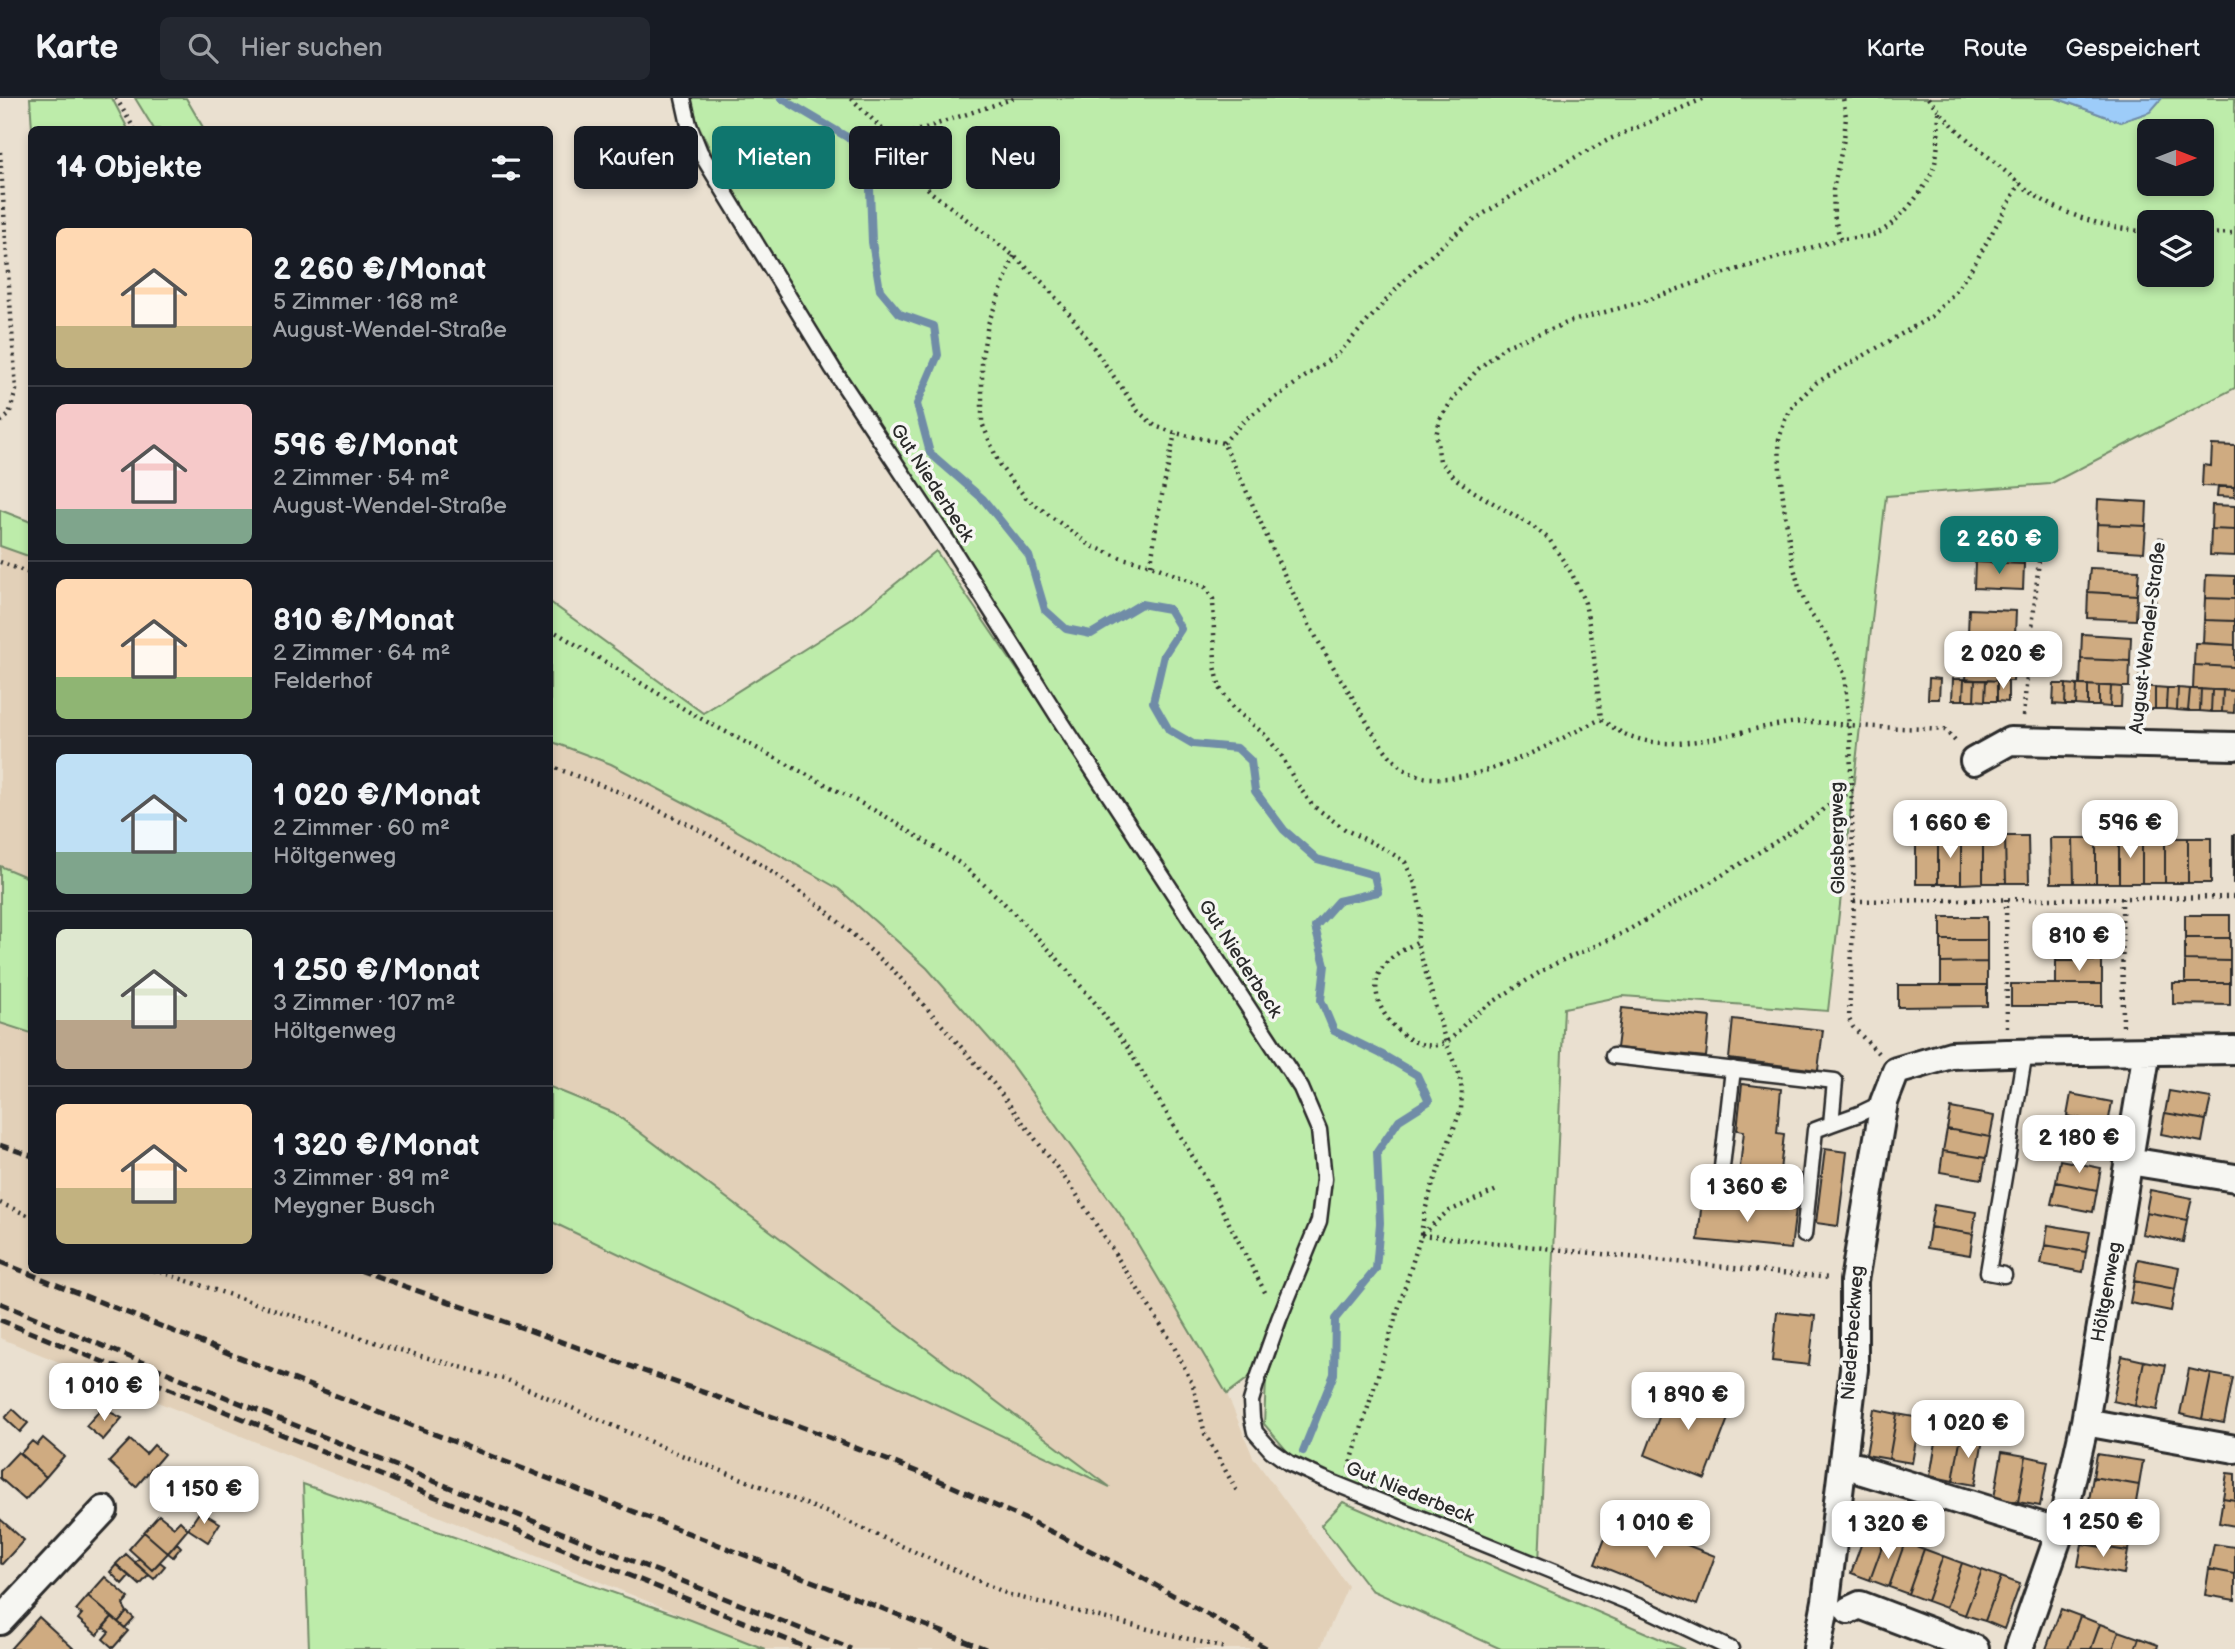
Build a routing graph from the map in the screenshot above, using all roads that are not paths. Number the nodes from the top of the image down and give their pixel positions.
1 (683, 98) edge
2 (2235, 746) edge
3 (1974, 761) road end
4 (2235, 1050) edge
5 (2135, 1051) junction
6 (2016, 1052) junction
7 (1613, 1056) dead end
8 (1733, 1069) junction
9 (1884, 1102) junction
10 (1830, 1124) junction
11 (2129, 1161) junction
12 (2235, 1178) edge
13 (1807, 1193) junction
14 (1804, 1235) dead end
15 (2004, 1275) dead end
16 (2085, 1423) junction
17 (2235, 1449) edge
18 (1858, 1467) dead end
19 (104, 1510) dead end
20 (2060, 1532) junction
21 (1849, 1610) dead end
22 (0, 1621) edge
23 (1731, 1649) edge
24 (1817, 1649) edge
25 (1975, 1649) edge
26 (2019, 1649) edge

1 - 23 lane, Gut Niederbeck
2 - 3 street, August-Wendel-Straße
4 - 5 street
5 - 6 street
5 - 11 street, Höltgenweg
6 - 9 street, Niederbeckweg
6 - 15 lane
7 - 8 lane
8 - 10 lane
8 - 13 lane
9 - 10 lane
9 - 24 street, Niederbeckweg
10 - 13 lane
11 - 12 street
11 - 16 street, Höltgenweg
13 - 14 lane
16 - 17 street
16 - 20 street, Höltgenweg
18 - 20 street
19 - 22 street
20 - 26 street, Höltgenweg
21 - 25 street

